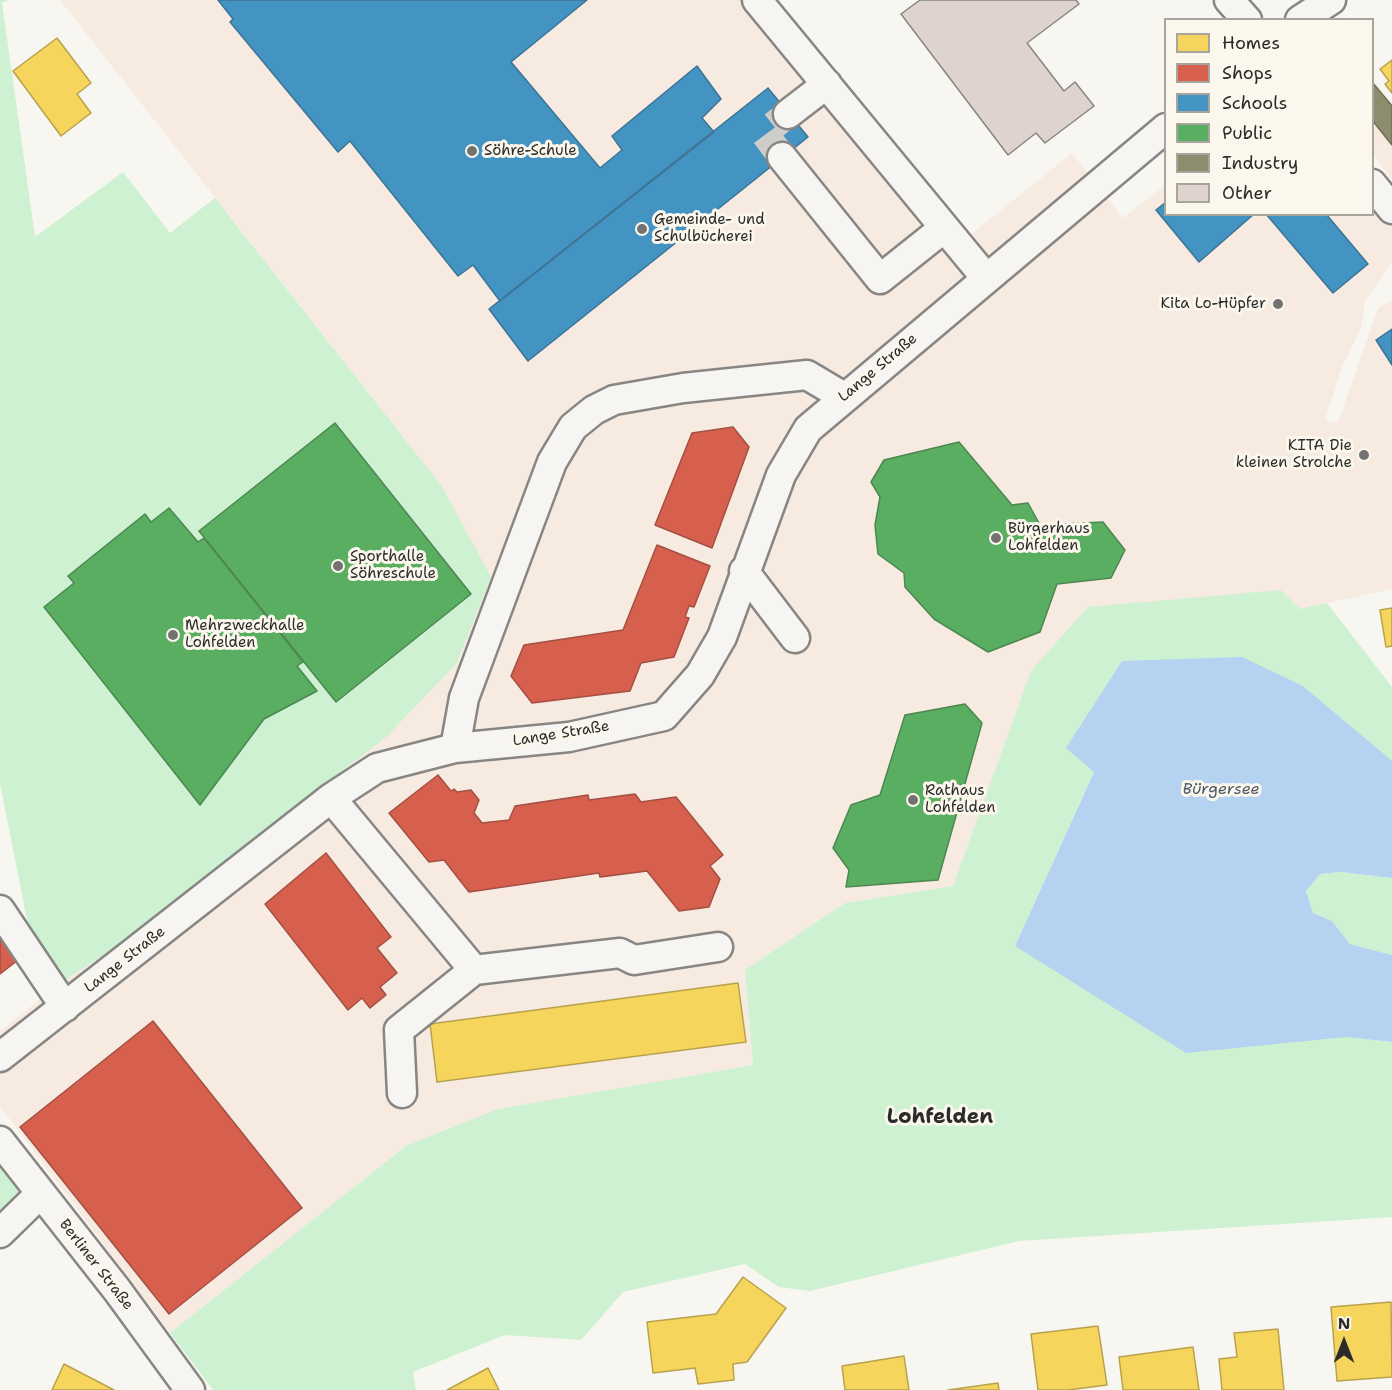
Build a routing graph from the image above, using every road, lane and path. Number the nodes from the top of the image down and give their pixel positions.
1 (758, 0) edge
2 (1229, 0) edge
3 (1331, 0) edge
4 (1245, 18) edge
5 (1303, 18) edge
6 (827, 84) junction
7 (789, 114) tunnel mouth
8 (1164, 130) edge
9 (782, 157) tunnel mouth
10 (1374, 186) edge
11 (1392, 209) edge
12 (944, 228) junction
13 (986, 278) junction
14 (844, 397) junction
15 (744, 571) junction
16 (795, 638) dead end
17 (455, 748) junction
18 (331, 798) junction
19 (0, 910) edge
20 (718, 947) dead end
21 (474, 970) junction
22 (65, 1007) junction
23 (0, 1057) edge
24 (402, 1093) dead end
25 (0, 1141) edge
26 (40, 1193) junction
27 (0, 1233) edge
28 (181, 1387) edge

1 - 6 street
2 - 4 street
3 - 5 street
6 - 7 street
6 - 12 street
8 - 13 street, Lange Straße
9 - 12 street
10 - 11 street
12 - 13 street
13 - 14 street, Lange Straße
14 - 15 street, Lange Straße
14 - 17 street
15 - 16 street
15 - 17 street, Lange Straße
17 - 18 street, Lange Straße
18 - 21 street
18 - 22 street, Lange Straße
19 - 22 street
20 - 21 street
21 - 24 street
22 - 23 street, Lange Straße
25 - 26 street, Berliner Straße
26 - 27 street
26 - 28 street, Berliner Straße

